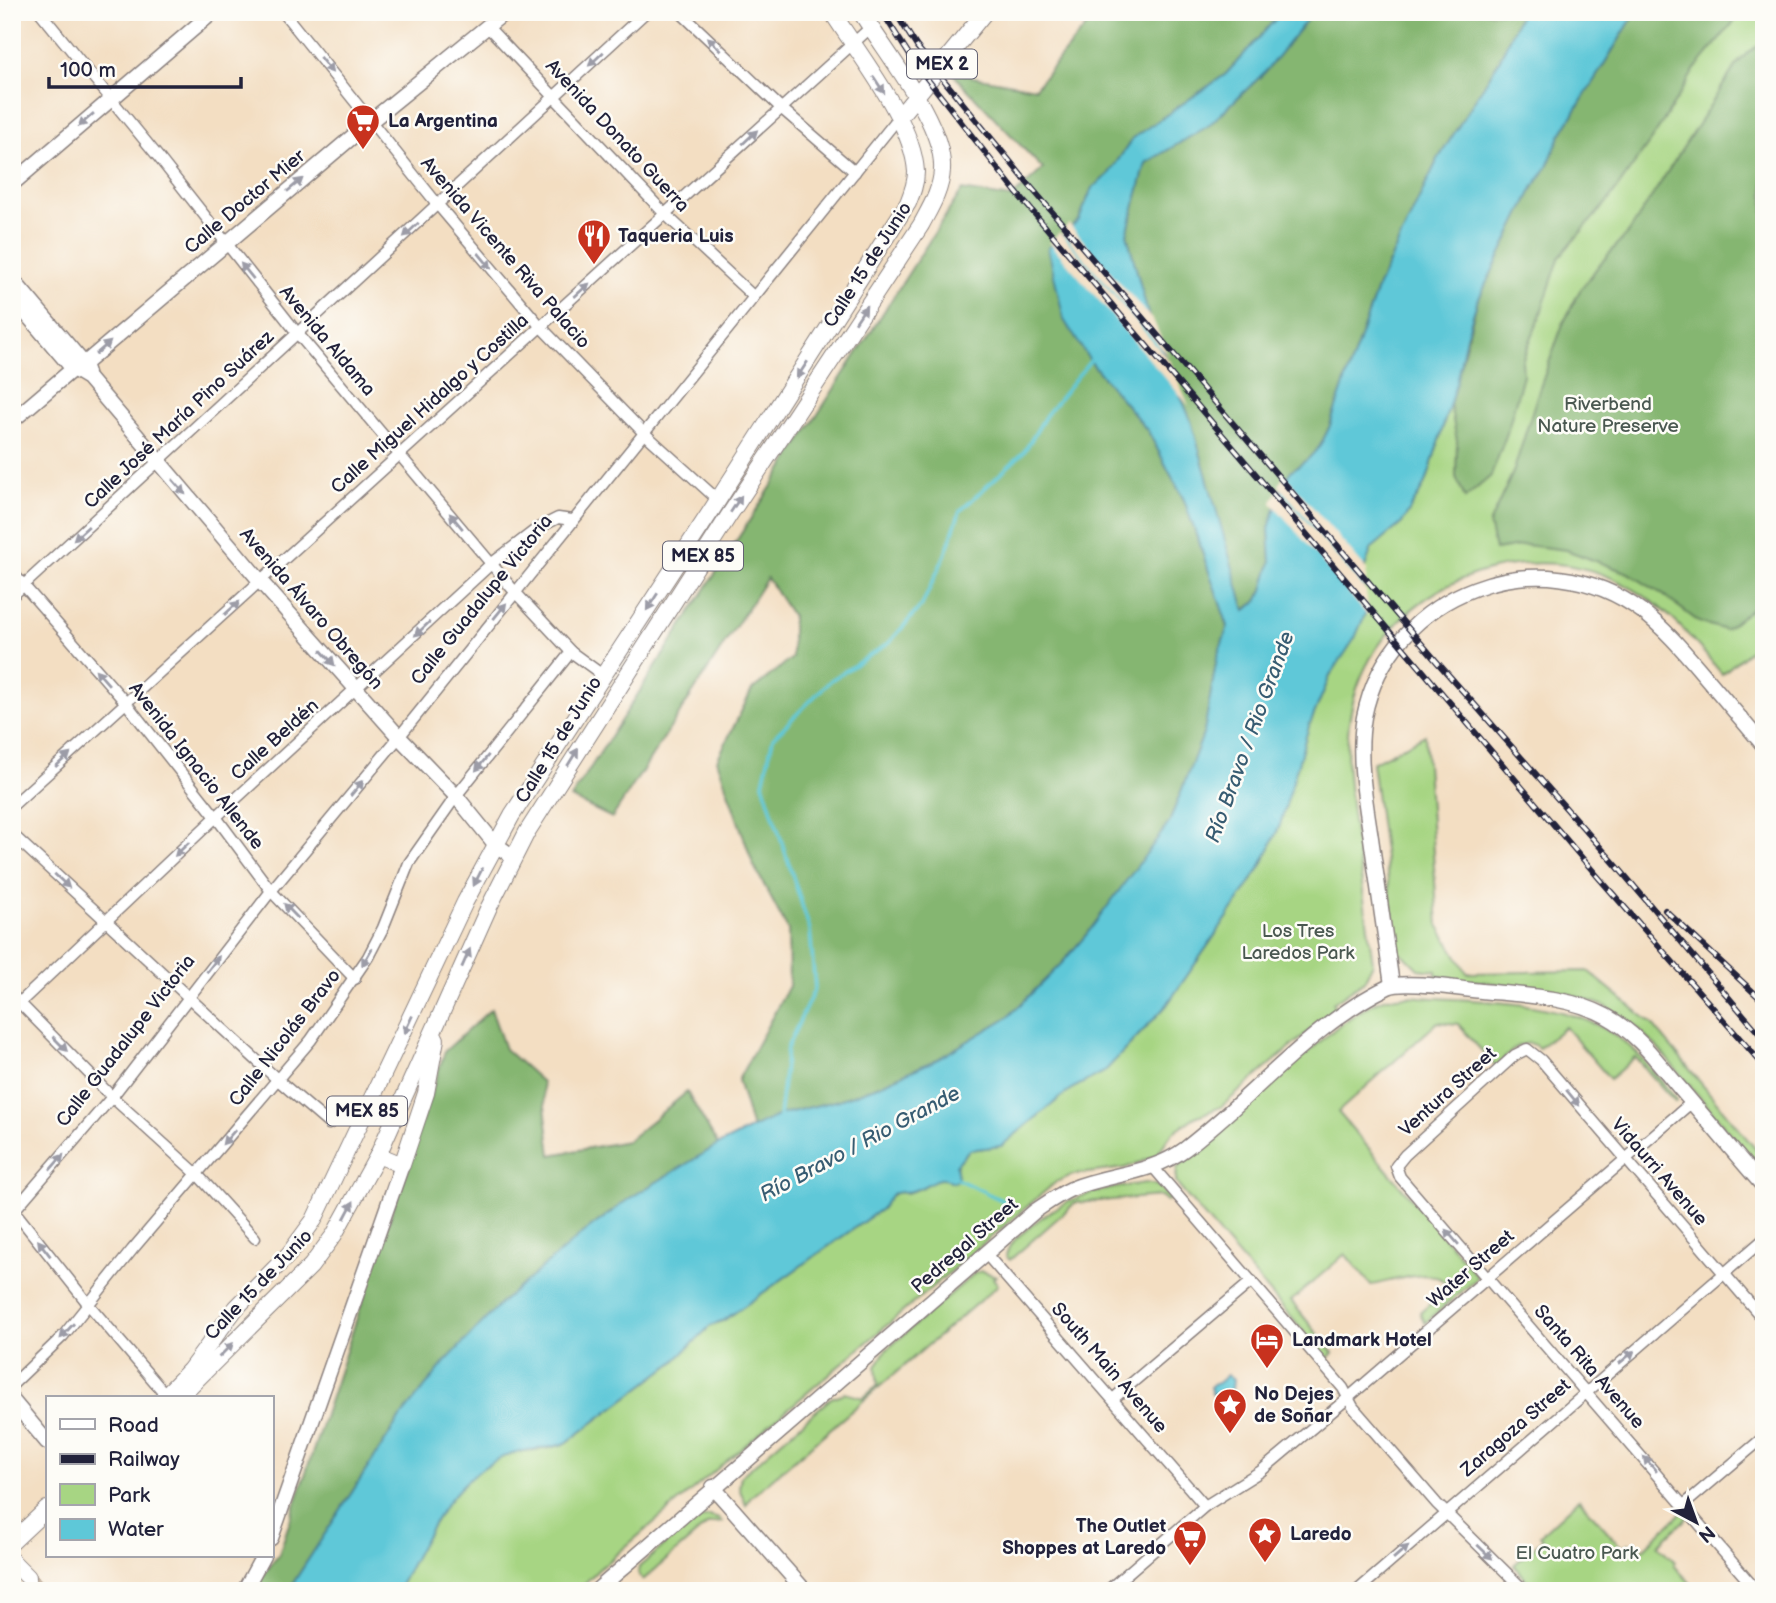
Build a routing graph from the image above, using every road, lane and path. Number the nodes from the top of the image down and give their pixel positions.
1 (40, 12) edge
2 (213, 12) edge
3 (283, 12) edge
4 (505, 12) edge
5 (646, 12) edge
6 (680, 12) edge
7 (832, 12) edge
8 (861, 12) edge
9 (985, 12) edge
10 (488, 27) junction
11 (870, 27) junction
12 (852, 44) junction
13 (556, 96) junction
14 (915, 96) junction
15 (111, 98) junction
16 (781, 108) junction
17 (899, 117) junction
18 (371, 121) junction
19 (855, 172) junction
20 (12, 184) edge
21 (438, 205) junction
22 (665, 214) junction
23 (225, 243) junction
24 (12, 279) edge
25 (753, 296) junction
26 (12, 297) edge
27 (541, 327) junction
28 (298, 334) junction
29 (82, 371) junction
30 (782, 401) junction
31 (798, 410) junction
32 (12, 421) edge
33 (643, 432) junction
34 (400, 454) junction
35 (159, 463) junction
36 (718, 500) junction
37 (572, 520) junction
38 (491, 564) junction
39 (12, 572) edge
40 (261, 582) junction
41 (24, 585) junction
42 (515, 592) junction
43 (12, 596) edge
44 (571, 652) junction
45 (604, 676) junction
46 (356, 690) junction
47 (125, 704) junction
48 (399, 737) junction
49 (1764, 746) edge
50 (456, 796) junction
51 (12, 806) edge
52 (216, 817) junction
53 (12, 834) edge
54 (495, 845) junction
55 (513, 858) junction
56 (271, 891) junction
57 (106, 922) junction
58 (447, 941) junction
59 (355, 978) junction
60 (1392, 985) junction
61 (188, 996) junction
62 (15, 1002) edge
63 (439, 1020) junction
64 (1527, 1049) joint
65 (278, 1080) junction
66 (112, 1097) junction
67 (1692, 1102) junction
68 (329, 1124) dead end
69 (377, 1155) junction
70 (1626, 1158) junction
71 (402, 1165) junction
72 (1396, 1166) joint
73 (1153, 1167) junction
74 (197, 1174) junction
75 (1764, 1187) edge
76 (13, 1210) edge
77 (255, 1238) dead end
78 (1764, 1239) edge
79 (986, 1254) junction
80 (1725, 1274) junction
81 (1488, 1277) junction
82 (1252, 1281) junction
83 (89, 1306) junction
84 (1764, 1320) edge
85 (12, 1385) edge
86 (1587, 1391) junction
87 (170, 1396) edge
88 (172, 1396) edge
89 (172, 1396) edge
90 (1348, 1398) junction
91 (1113, 1399) junction
92 (12, 1400) edge
93 (1764, 1437) edge
94 (46, 1441) edge
95 (713, 1487) junction
96 (1685, 1504) junction
97 (1205, 1506) junction
98 (46, 1509) edge
99 (1446, 1513) junction
100 (46, 1521) edge
101 (273, 1532) edge
102 (12, 1542) edge
103 (12, 1552) edge
104 (262, 1558) edge
105 (12, 1561) edge
106 (28, 1577) tunnel mouth
107 (244, 1591) edge
108 (596, 1591) edge
109 (805, 1591) edge
110 (1107, 1591) edge
111 (1357, 1591) edge
112 (1525, 1591) edge
113 (1757, 1591) edge

1 - 15 street, Avenida Aldama
2 - 15 main road
3 -> 18 street, Avenida Vicente Riva Palacio
4 - 10 main road, Calle Doctor Mier
5 -> 13 street, Calle José María Pino Suárez
16 -> 6 street
7 - 12 main road, MEX 85
8 - 11 main road, MEX 85
9 - 14 main road, Calle Guadalupe Victoria / MEX 2
10 - 13 street, Avenida Donato Guerra
10 - 18 main road, Calle Doctor Mier
11 - 12 street, Calle Miguel Hidalgo y Costilla
11 - 14 main road, MEX 85
12 - 16 street, Calle Miguel Hidalgo y Costilla
12 -> 17 main road, MEX 85
13 - 21 street, Calle José María Pino Suárez
13 - 22 street, Avenida Donato Guerra
14 - 17 main road, Calle Guadalupe Victoria / MEX 2
31 -> 14 main road, Calle 15 de Junio / MEX 85
15 -> 20 main road
15 - 23 street, Avenida Aldama
16 - 19 street
22 -> 16 street, Calle Miguel Hidalgo y Costilla
17 - 19 street, Calle Guadalupe Victoria
17 -> 30 main road, Calle 15 de Junio / MEX 85
18 - 21 street, Avenida Vicente Riva Palacio
23 -> 18 main road, Calle Doctor Mier
19 - 25 street, Calle Guadalupe Victoria
21 -> 27 street, Avenida Vicente Riva Palacio
21 -> 28 street, Calle José María Pino Suárez
22 - 25 street, Avenida Donato Guerra
27 -> 22 street, Calle Miguel Hidalgo y Costilla
28 -> 23 street, Avenida Aldama
29 -> 23 main road, Calle Doctor Mier
24 - 29 main road, Avenida Álvaro Obregón
25 - 33 street, Calle Guadalupe Victoria
26 - 29 main road, Avenida Álvaro Obregón
27 - 33 street, Avenida Vicente Riva Palacio
27 - 34 street, Calle Miguel Hidalgo y Costilla
28 - 34 street, Avenida Aldama
28 - 35 street, Calle José María Pino Suárez
29 - 32 main road, Calle Doctor Mier
29 - 35 main road, Avenida Álvaro Obregón
30 - 31 main road
30 - 36 main road, Calle 15 de Junio / MEX 85
55 -> 31 main road, Calle 15 de Junio / MEX 85
33 - 36 street, Avenida Vicente Riva Palacio
33 - 37 street, Calle Guadalupe Victoria
38 -> 34 street, Avenida Aldama
34 - 40 street, Calle Miguel Hidalgo y Costilla
35 -> 40 main road, Avenida Álvaro Obregón
35 -> 41 street, Calle José María Pino Suárez
36 -> 45 main road, Calle 15 de Junio / MEX 85
37 - 38 street, Calle Beldén
37 - 42 street, Calle Guadalupe Victoria
38 - 42 street, Avenida Aldama
38 -> 46 street, Calle Beldén
39 - 41 street, Avenida Ignacio Allende
40 -> 46 main road, Avenida Álvaro Obregón
47 -> 40 street, Calle Miguel Hidalgo y Costilla
41 - 43 street, Calle José María Pino Suárez
47 -> 41 street, Avenida Ignacio Allende
42 - 44 street, Avenida Aldama
48 -> 42 street, Calle Guadalupe Victoria
44 - 45 street, Avenida Aldama
44 -> 50 street, Calle Nicolás Bravo
45 - 54 main road, Calle 15 de Junio / MEX 85
46 - 48 main road, Avenida Álvaro Obregón
46 - 52 street, Calle Beldén
51 -> 47 street, Calle Miguel Hidalgo y Costilla
47 - 52 street, Avenida Ignacio Allende
48 - 50 main road, Avenida Álvaro Obregón
56 -> 48 street, Calle Guadalupe Victoria
49 - 60 main road
50 - 54 main road, Avenida Álvaro Obregón
50 -> 59 street, Calle Nicolás Bravo
52 - 56 street, Avenida Ignacio Allende
52 -> 57 street, Calle Beldén
53 -> 57 street
54 - 55 main road, Avenida Álvaro Obregón
54 -> 58 main road, Calle 15 de Junio / MEX 85
63 -> 55 main road, Calle 15 de Junio / MEX 85
59 -> 56 street, Avenida Ignacio Allende
61 -> 56 street, Calle Guadalupe Victoria
57 - 61 street
57 - 62 street, Calle Beldén
58 - 63 main road
58 -> 88 main road, Calle 15 de Junio / MEX 85
59 - 65 street, Calle Nicolás Bravo
60 - 67 main road
60 - 73 main road, Pedregal Street
61 - 65 street
61 - 66 street, Calle Guadalupe Victoria
62 -> 66 street
63 - 69 main road, Calle 15 de Junio / MEX 85
63 - 71 main road
64 -> 70 street, Vidaurri Avenue
64 - 72 street, Ventura Street
65 - 68 street
65 -> 74 street, Calle Nicolás Bravo
66 - 74 street
76 -> 66 street, Calle Guadalupe Victoria
67 - 70 street, Water Street
67 - 75 main road
69 - 71 main road
89 -> 69 main road, Calle 15 de Junio / MEX 85
70 - 80 street, Vidaurri Avenue
70 - 81 street, Water Street
71 - 101 main road
81 -> 72 street, Santa Rita Avenue
73 - 79 main road, Pedregal Street
73 - 82 street
74 - 77 street
74 - 83 street, Calle Nicolás Bravo
83 -> 76 street
78 - 80 street, Zaragoza Street
79 - 91 street, South Main Avenue
79 - 95 main road, Pedregal Street
80 - 84 street, Vidaurri Avenue
86 -> 80 street, Zaragoza Street
81 - 86 street, Santa Rita Avenue
81 - 90 street, Water Street
82 - 90 street
82 - 91 street
83 -> 85 street, Calle Nicolás Bravo
83 - 87 street
96 -> 86 street, Santa Rita Avenue
86 - 99 street, Zaragoza Street
90 - 97 street, Water Street
90 - 99 street
91 - 97 street, South Main Avenue
92 - 94 main road
93 - 96 street
95 - 108 main road, Pedregal Street
95 - 109 main road
96 - 113 street, Santa Rita Avenue
97 - 110 street, Water Street
98 - 102 main road
111 -> 99 street, Zaragoza Street
99 -> 112 street
100 - 103 main road
104 - 107 main road
105 - 106 main road

